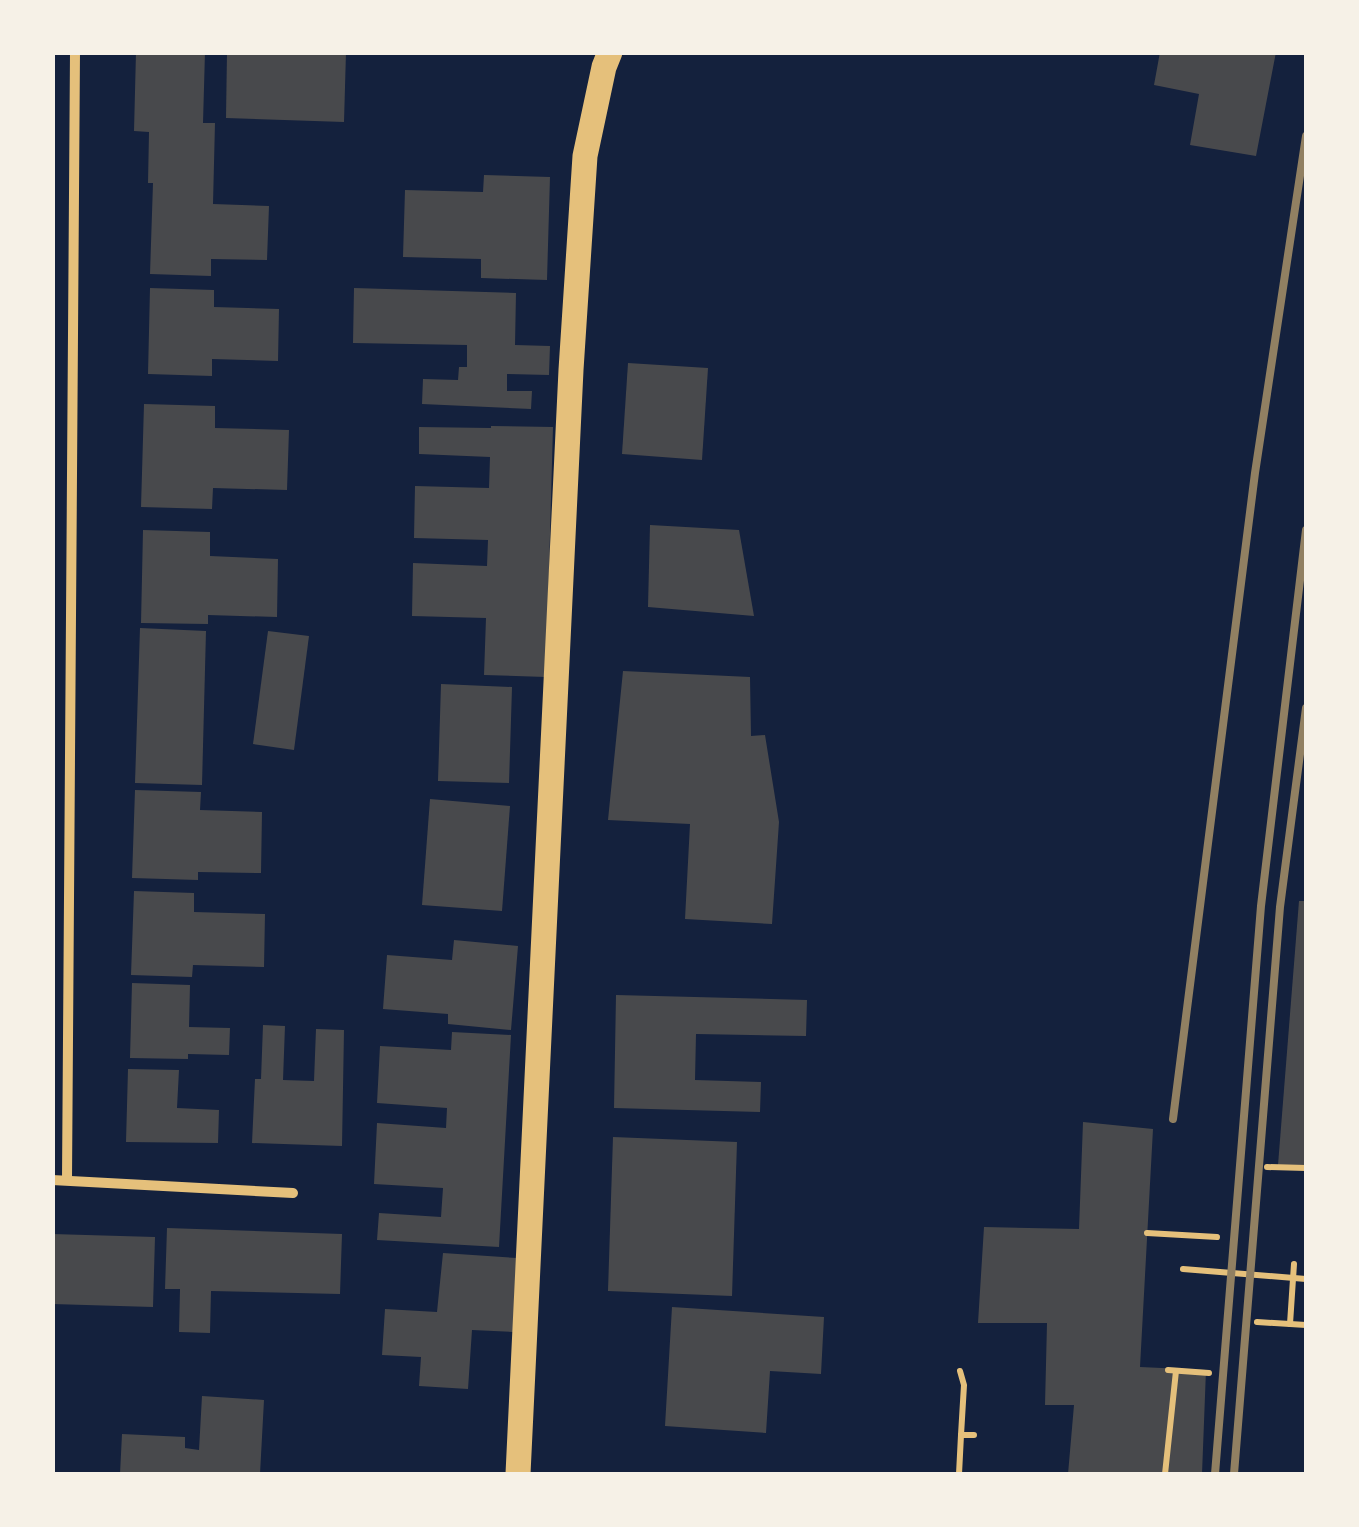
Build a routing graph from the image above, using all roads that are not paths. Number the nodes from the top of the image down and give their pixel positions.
1 (75, 52) edge
2 (610, 52) edge
3 (52, 1180) edge
4 (66, 1180) junction
5 (292, 1192) dead end
6 (518, 1474) edge

1 - 4 street
2 - 6 main road
3 - 4 street
4 - 5 street

